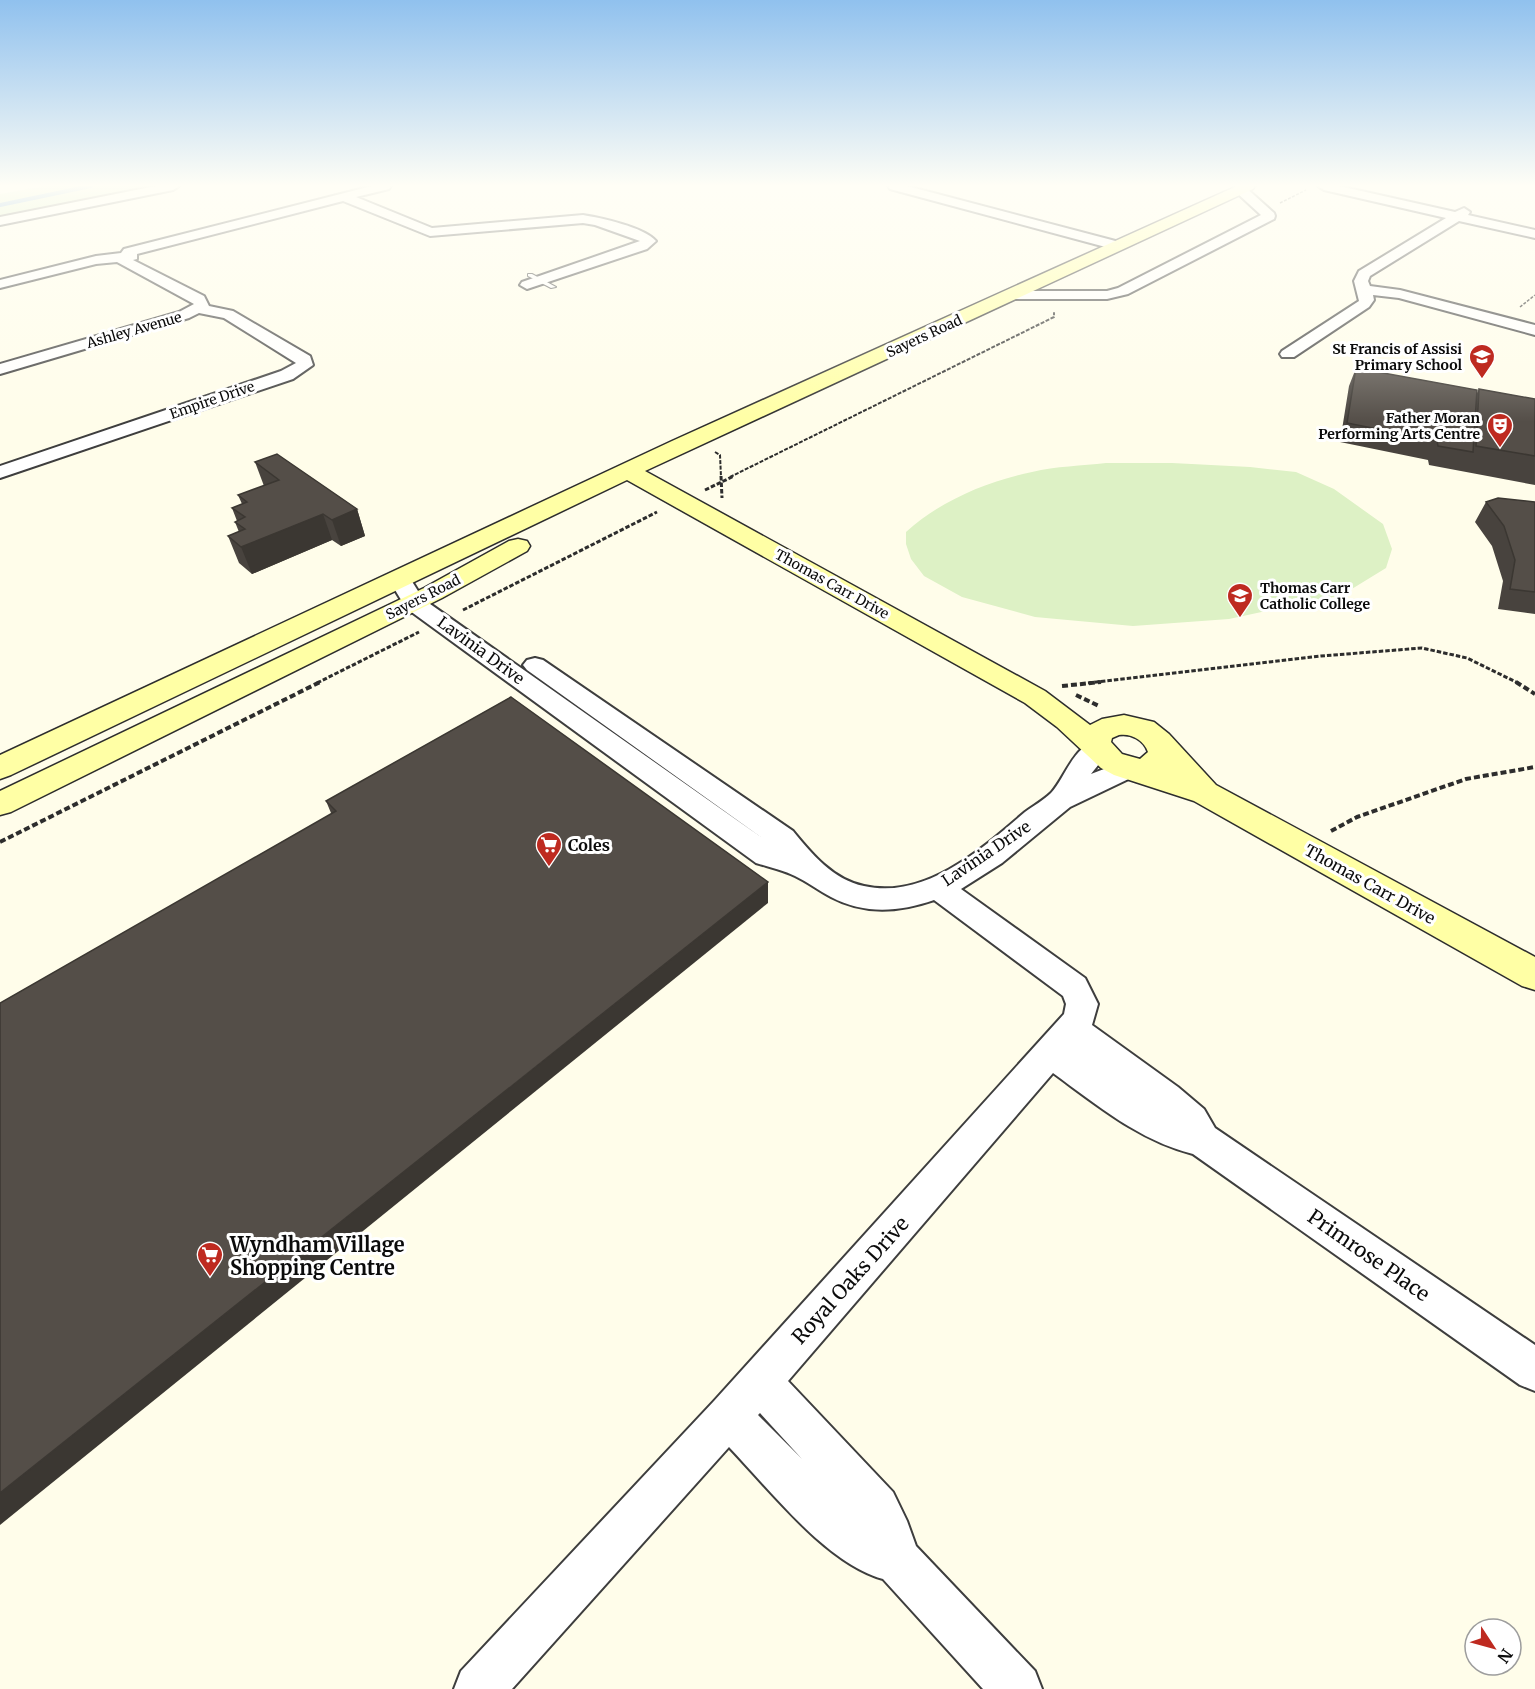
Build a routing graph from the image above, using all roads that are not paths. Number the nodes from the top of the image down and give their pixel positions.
1 (77, 265) edge
2 (133, 265) edge
3 (588, 265) edge
4 (1077, 265) edge
5 (1174, 265) edge
6 (1379, 265) edge
7 (538, 282) dead end
8 (0, 284) edge
9 (1364, 290) junction
10 (1011, 295) junction
11 (199, 309) junction
12 (1535, 310) edge
13 (1518, 325) junction
14 (1535, 330) edge
15 (1288, 354) dead end
16 (0, 369) edge
17 (0, 472) edge
18 (635, 475) junction
19 (400, 580) junction
20 (424, 598) junction
21 (1048, 692) junction
22 (1119, 725) junction
23 (1162, 746) junction
24 (1098, 748) junction
25 (0, 768) edge
26 (1132, 769) junction
27 (1205, 792) junction
28 (1059, 801) junction
29 (0, 804) edge
30 (937, 887) junction
31 (1535, 975) edge
32 (1062, 1041) junction
33 (1535, 1370) edge
34 (759, 1381) junction
35 (729, 1416) junction
36 (895, 1558) junction
37 (478, 1689) edge
38 (1017, 1689) edge

1 - 8 street
2 - 11 street, Ashley Avenue
3 - 7 street
4 - 10 main road, Sayers Road
5 - 10 street, Sayers Road
6 - 9 street
9 - 13 street
9 - 15 street
10 - 18 main road, Sayers Road
11 - 16 street, Ashley Avenue
11 - 17 street, Empire Drive
12 - 13 street
13 - 14 street
18 - 19 main road, Sayers Road
18 - 20 main road, Sayers Road
18 - 21 main road, Thomas Carr Drive
19 - 20 street, Lavinia Drive
19 - 25 main road, Sayers Road
20 - 29 main road, Sayers Road
20 - 30 street, Lavinia Drive
21 - 22 main road, Thomas Carr Drive
21 - 24 main road, Thomas Carr Drive
22 - 23 main road
22 - 24 main road
23 - 26 main road
23 - 27 main road, Thomas Carr Drive
24 - 26 main road
24 - 28 street, Lavinia Drive
26 - 27 main road, Thomas Carr Drive
26 - 28 street, Lavinia Drive
27 - 31 main road, Thomas Carr Drive
28 - 30 street, Lavinia Drive
30 - 32 street, Royal Oaks Drive
32 - 33 street, Primrose Place
32 - 34 street, Royal Oaks Drive
34 - 35 street, Royal Oaks Drive
34 - 36 street
35 - 36 street
35 - 37 street, Royal Oaks Drive
36 - 38 street

